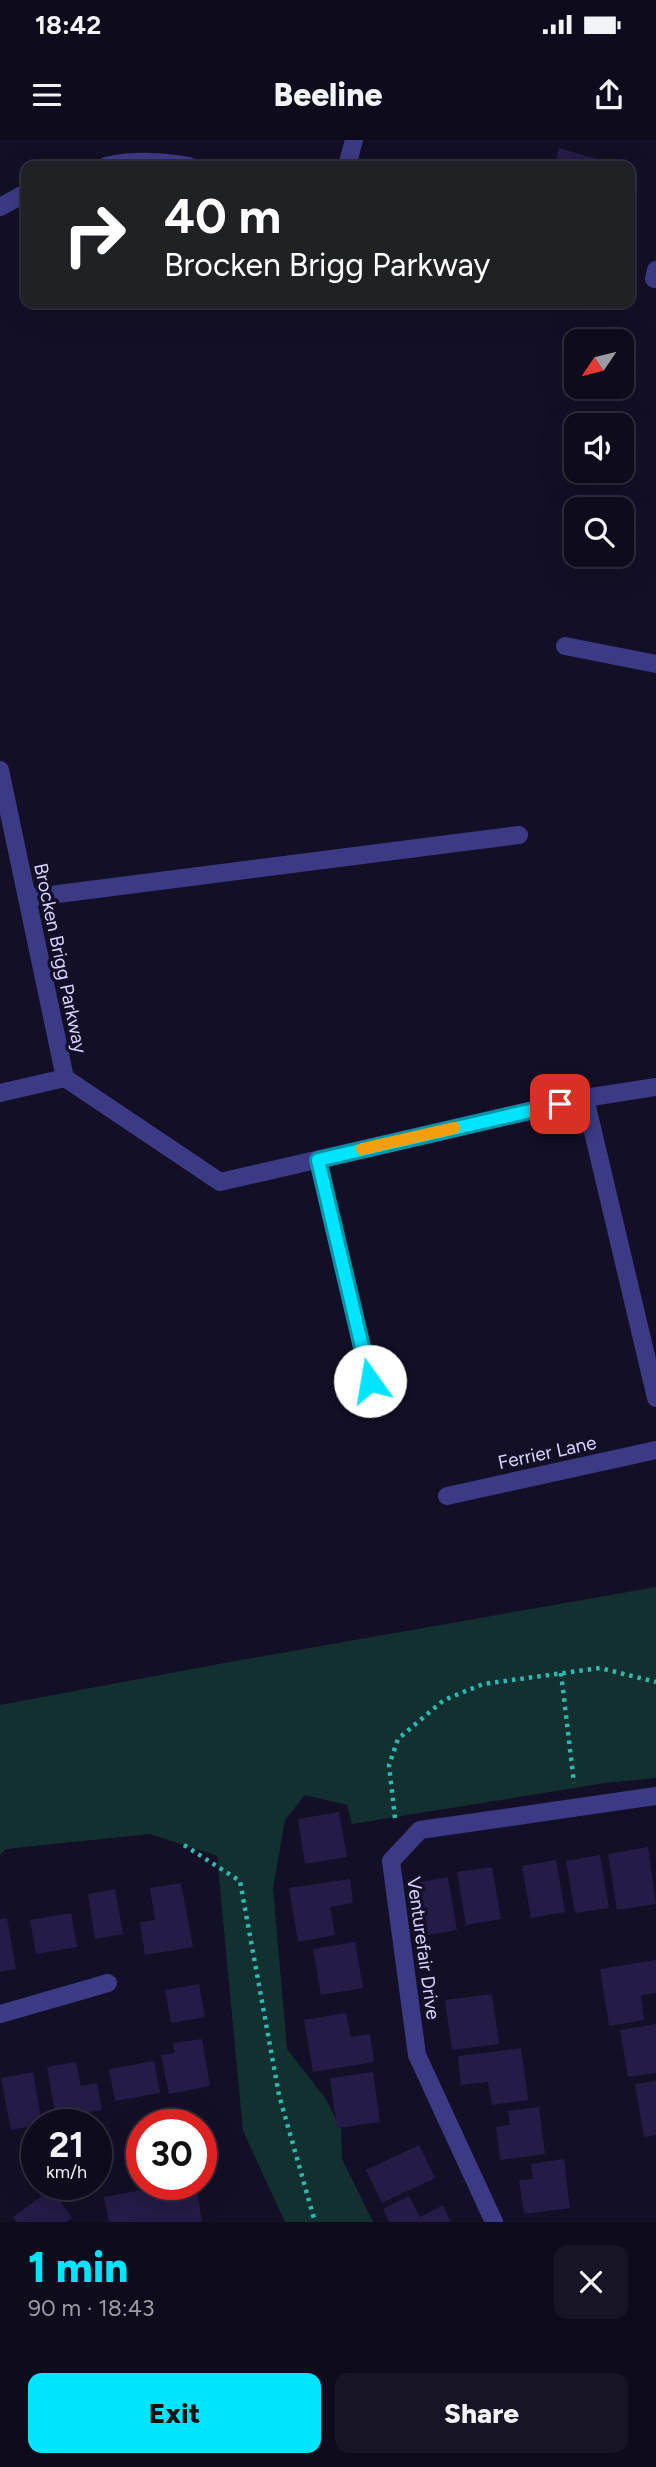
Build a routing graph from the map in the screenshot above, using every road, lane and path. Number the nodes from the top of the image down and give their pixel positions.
1 (354, 140) edge
2 (348, 161) edge
3 (21, 196) edge
4 (0, 207) edge
5 (565, 646) dead end
6 (656, 664) edge
7 (0, 770) edge
8 (2, 794) edge
9 (519, 835) dead end
10 (27, 898) junction
11 (65, 1078) junction
12 (656, 1087) edge
13 (0, 1093) edge
14 (585, 1098) junction
15 (318, 1160) junction
16 (370, 1381) dead end
17 (656, 1398) edge
18 (656, 1450) edge
19 (447, 1496) dead end
20 (561, 1673) junction
21 (656, 1682) edge
22 (656, 1796) edge
23 (576, 1807) junction
24 (184, 1845) dead end
25 (400, 1851) junction
26 (108, 1983) dead end
27 (0, 2014) edge
28 (315, 2222) edge
29 (494, 2222) edge

1 - 2 street
3 - 4 street
5 - 6 street
7 - 8 street, Brocken Brigg Parkway
8 - 10 street, Brocken Brigg Parkway
9 - 10 street
10 - 11 street, Brocken Brigg Parkway
11 - 13 street
11 - 15 street, Brocken Brigg Parkway
12 - 14 street, Brocken Brigg Parkway
14 - 15 street, Brocken Brigg Parkway
14 - 17 street
15 - 16 street
18 - 19 street, Ferrier Lane
20 - 21 path
20 - 23 path
20 - 25 path
22 - 23 street, Venturefair Drive
23 - 25 street, Venturefair Drive
24 - 28 path
25 - 29 street, Venturefair Drive
26 - 27 street

